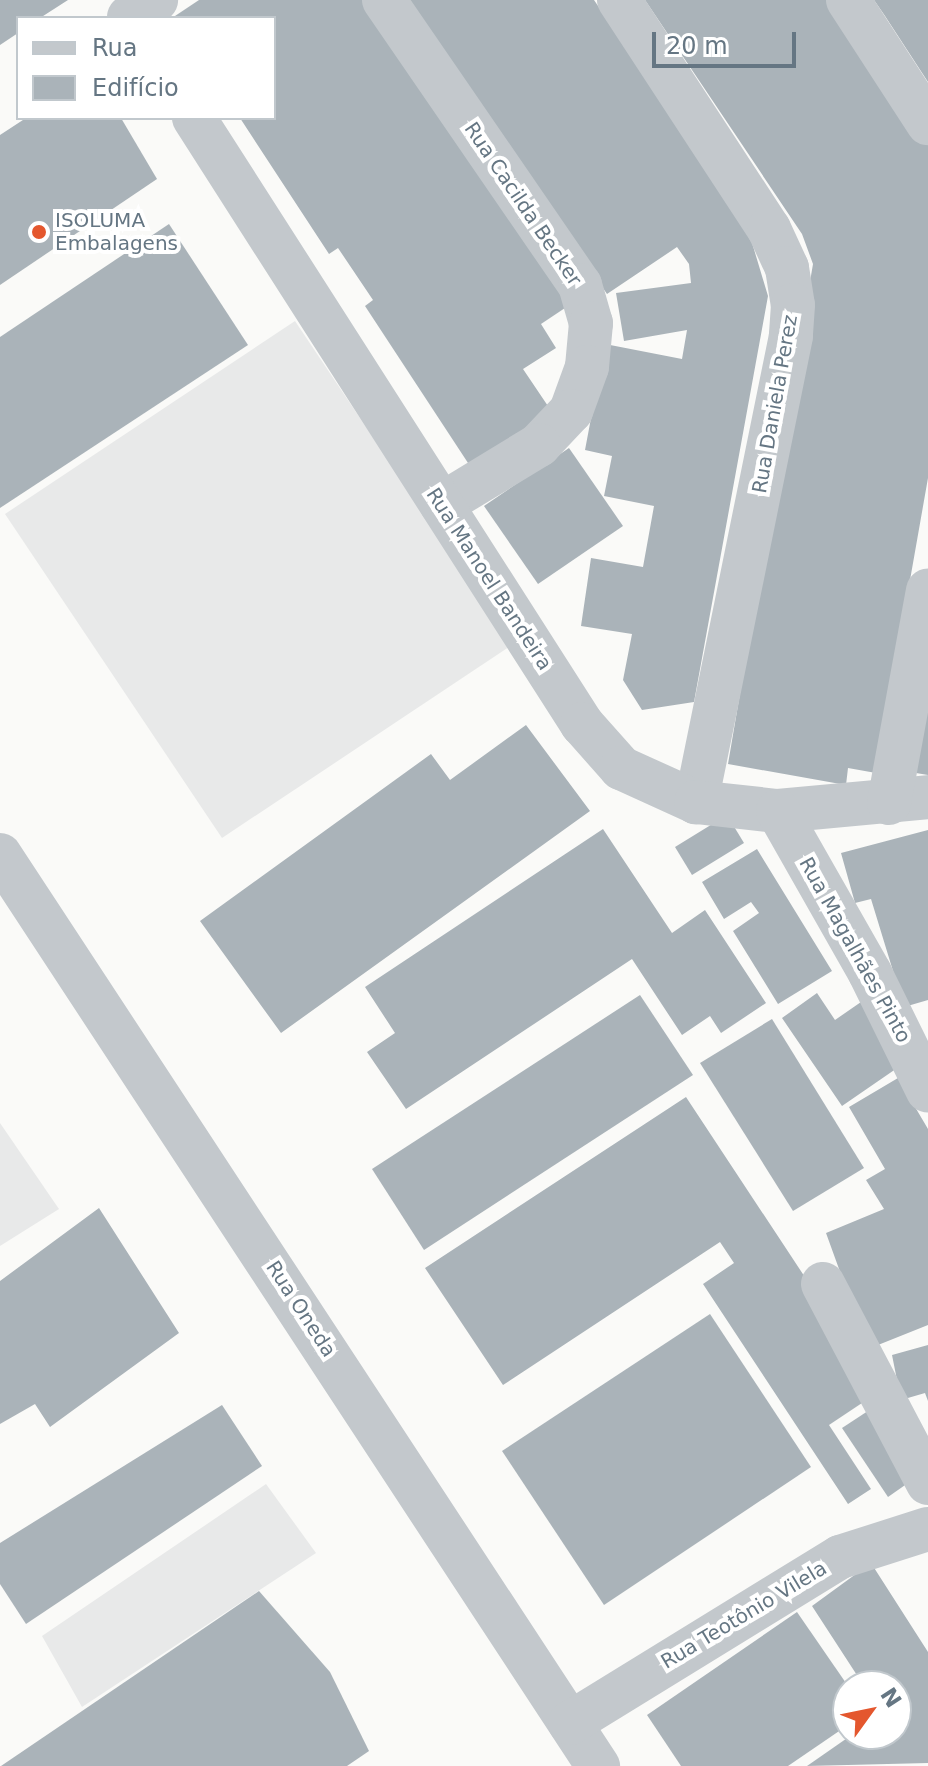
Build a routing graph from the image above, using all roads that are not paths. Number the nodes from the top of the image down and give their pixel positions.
1 (156, 0) edge
2 (384, 0) edge
3 (619, 0) edge
4 (848, 0) edge
5 (132, 16) edge
6 (195, 120) edge
7 (928, 123) edge
8 (442, 504) junction
9 (928, 591) edge
10 (909, 800) edge
11 (696, 802) junction
12 (778, 811) junction
13 (0, 855) edge
14 (928, 1091) edge
15 (823, 1284) dead end
16 (928, 1483) edge
17 (928, 1529) edge
18 (570, 1723) junction
19 (598, 1766) edge

1 - 5 street
2 - 8 street, Rua Cacilda Becker
3 - 11 street, Rua Daniela Perez
4 - 7 street
6 - 8 street, Rua Manoel Bandeira
8 - 11 street, Rua Manoel Bandeira
9 - 10 street
10 - 12 street, Rua Manoel Bandeira
11 - 12 street, Rua Manoel Bandeira
12 - 14 street, Rua Magalhães Pinto
13 - 18 street, Rua Oneda
15 - 16 street
17 - 18 street, Rua Teotônio Vilela
18 - 19 street, Rua Oneda

